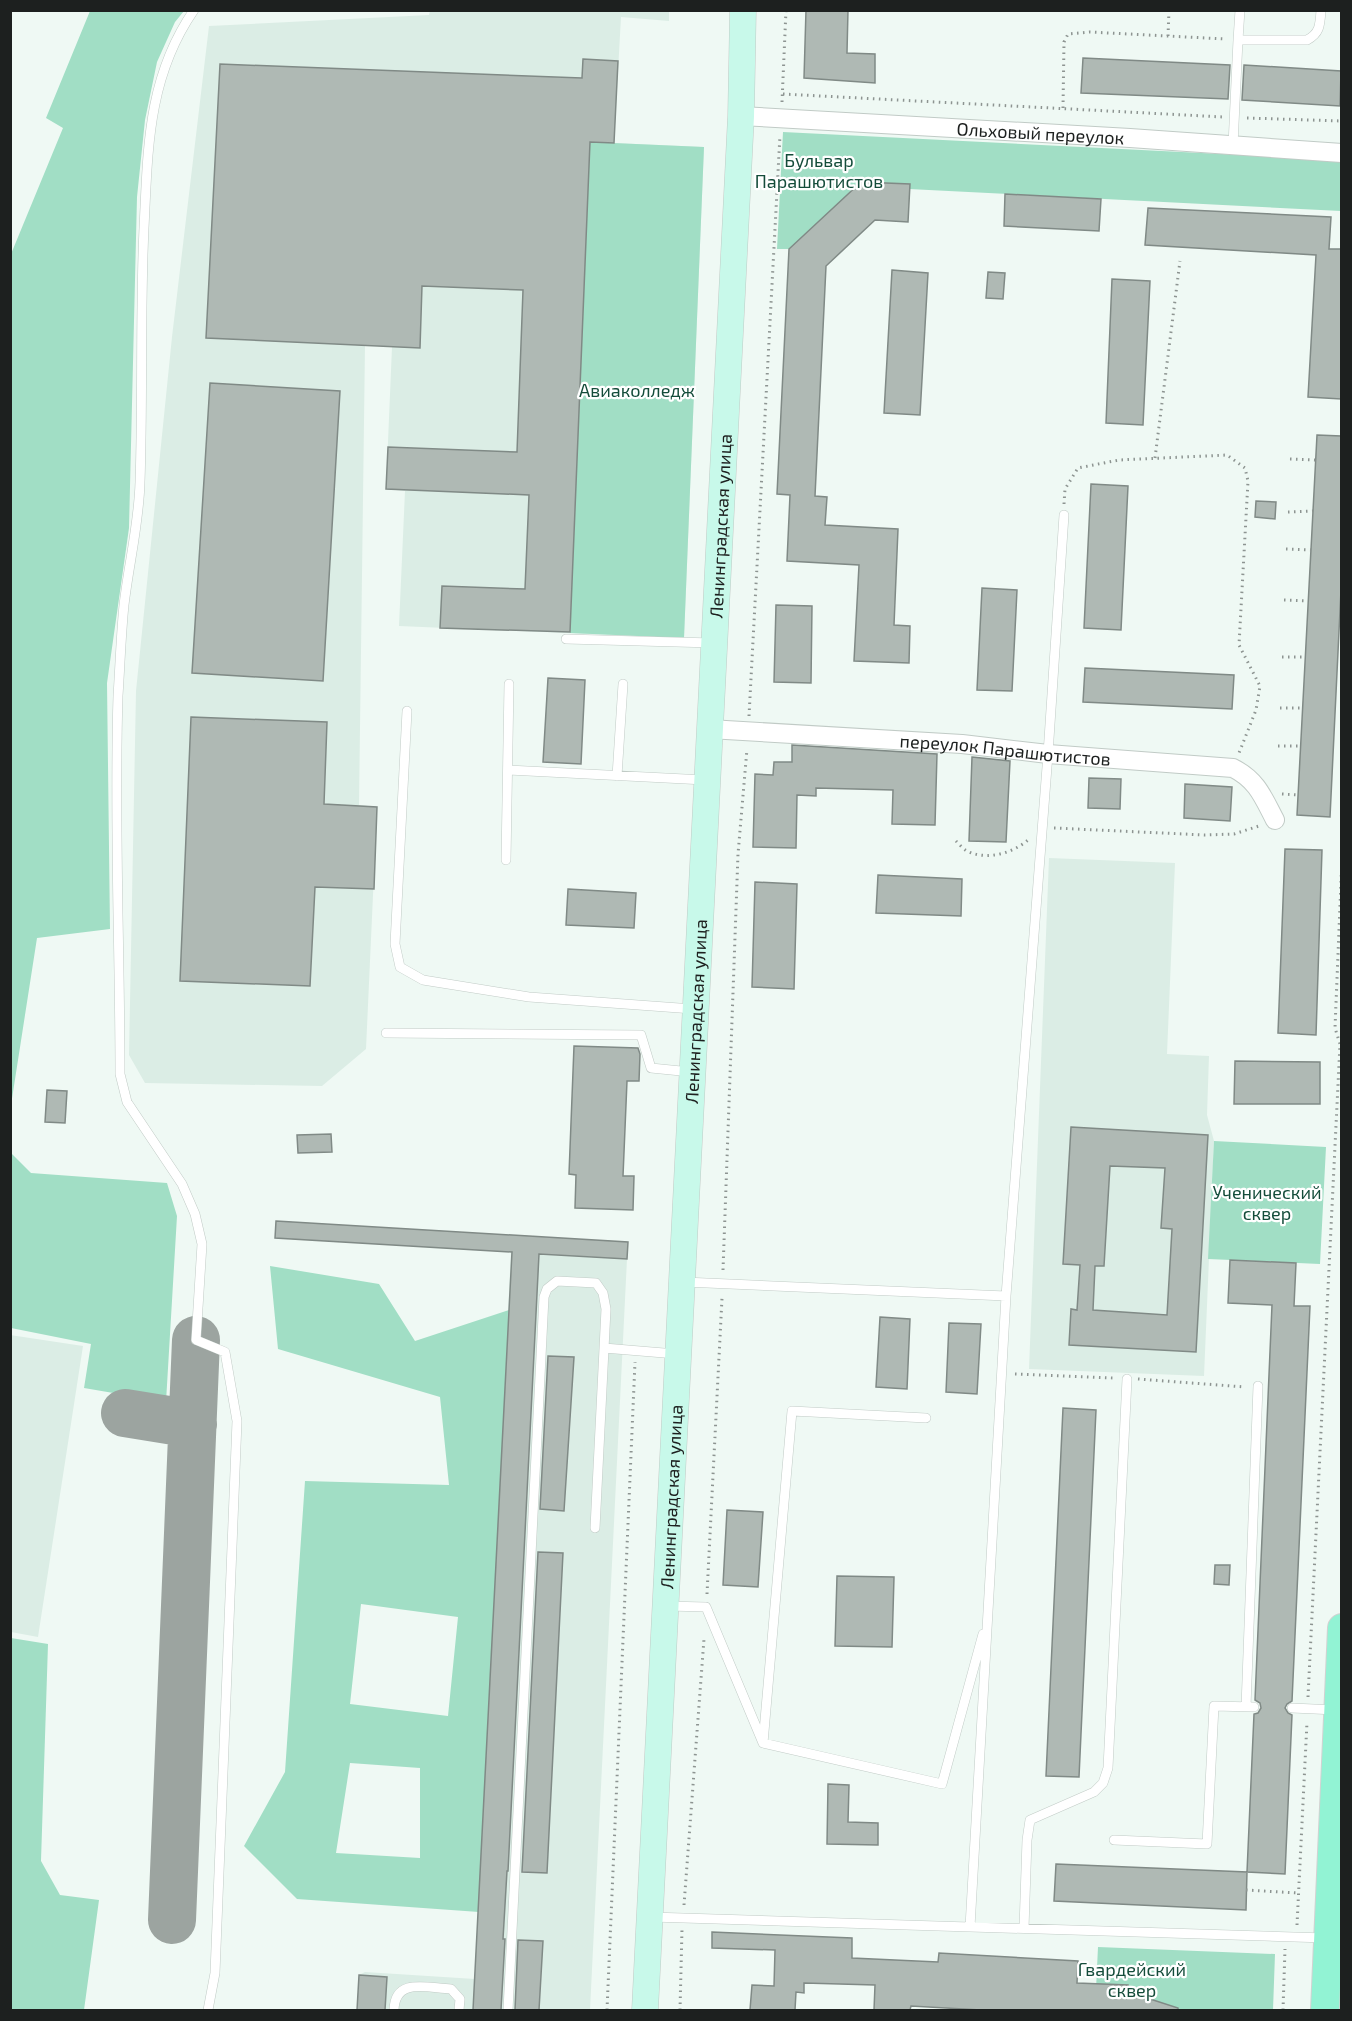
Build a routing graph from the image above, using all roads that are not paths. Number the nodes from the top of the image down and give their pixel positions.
1 (194, 10) edge
2 (743, 10) edge
3 (1240, 10) edge
4 (1320, 10) edge
5 (1238, 40) junction
6 (741, 116) junction
7 (1233, 145) junction
8 (1341, 153) edge
9 (1064, 515) road end
10 (566, 639) dead end
11 (714, 643) junction
12 (509, 684) dead end
13 (623, 684) dead end
14 (407, 711) dead end
15 (709, 729) junction
16 (1048, 754) junction
17 (508, 770) junction
18 (617, 776) junction
19 (708, 781) junction
20 (1275, 820) road end
21 (506, 860) dead end
22 (696, 1009) junction
23 (386, 1033) dead end
24 (692, 1072) junction
25 (682, 1282) junction
26 (1006, 1296) junction
27 (604, 1348) junction
28 (678, 1354) junction
29 (1127, 1379) dead end
30 (1258, 1386) dead end
31 (926, 1418) dead end
32 (595, 1528) dead end
33 (666, 1605) junction
34 (988, 1616) junction
35 (1341, 1628) edge
36 (1292, 1708) dead end
37 (1339, 1710) junction
38 (763, 1743) junction
39 (1114, 1840) dead end
40 (650, 1917) junction
41 (970, 1927) junction
42 (1024, 1928) junction
43 (1329, 1938) junction
44 (208, 2010) edge
45 (394, 2010) edge
46 (459, 2010) edge
47 (508, 2010) edge
48 (645, 2010) edge
49 (1325, 2010) edge

1 - 44 lane
2 - 6 main road, Ленинградская улица
3 - 5 lane
4 - 5 lane
5 - 7 lane
6 - 7 street, Ольховый переулок
6 - 11 main road, Ленинградская улица
7 - 8 street, Ольховый переулок
9 - 16 lane
10 - 11 lane
11 - 15 main road, Ленинградская улица
12 - 17 lane
13 - 18 lane
14 - 22 lane
15 - 16 street, переулок Парашютистов
15 - 19 main road, Ленинградская улица
16 - 20 street, переулок Парашютистов
16 - 26 lane
17 - 18 lane
17 - 21 lane
18 - 19 lane
19 - 22 main road, Ленинградская улица
22 - 24 main road, Ленинградская улица
23 - 24 lane
24 - 25 main road, Ленинградская улица
25 - 26 lane
25 - 28 main road, Ленинградская улица
26 - 34 lane
27 - 28 lane
27 - 32 lane
27 - 47 lane
28 - 33 main road, Ленинградская улица
29 - 42 lane
30 - 39 lane
31 - 38 lane
33 - 38 lane
33 - 40 main road, Ленинградская улица
34 - 38 lane
34 - 41 lane
35 - 37 main road
36 - 37 lane
37 - 43 main road
40 - 41 lane
40 - 48 main road, Ленинградская улица
41 - 42 lane
42 - 43 lane
43 - 49 main road
45 - 46 lane

